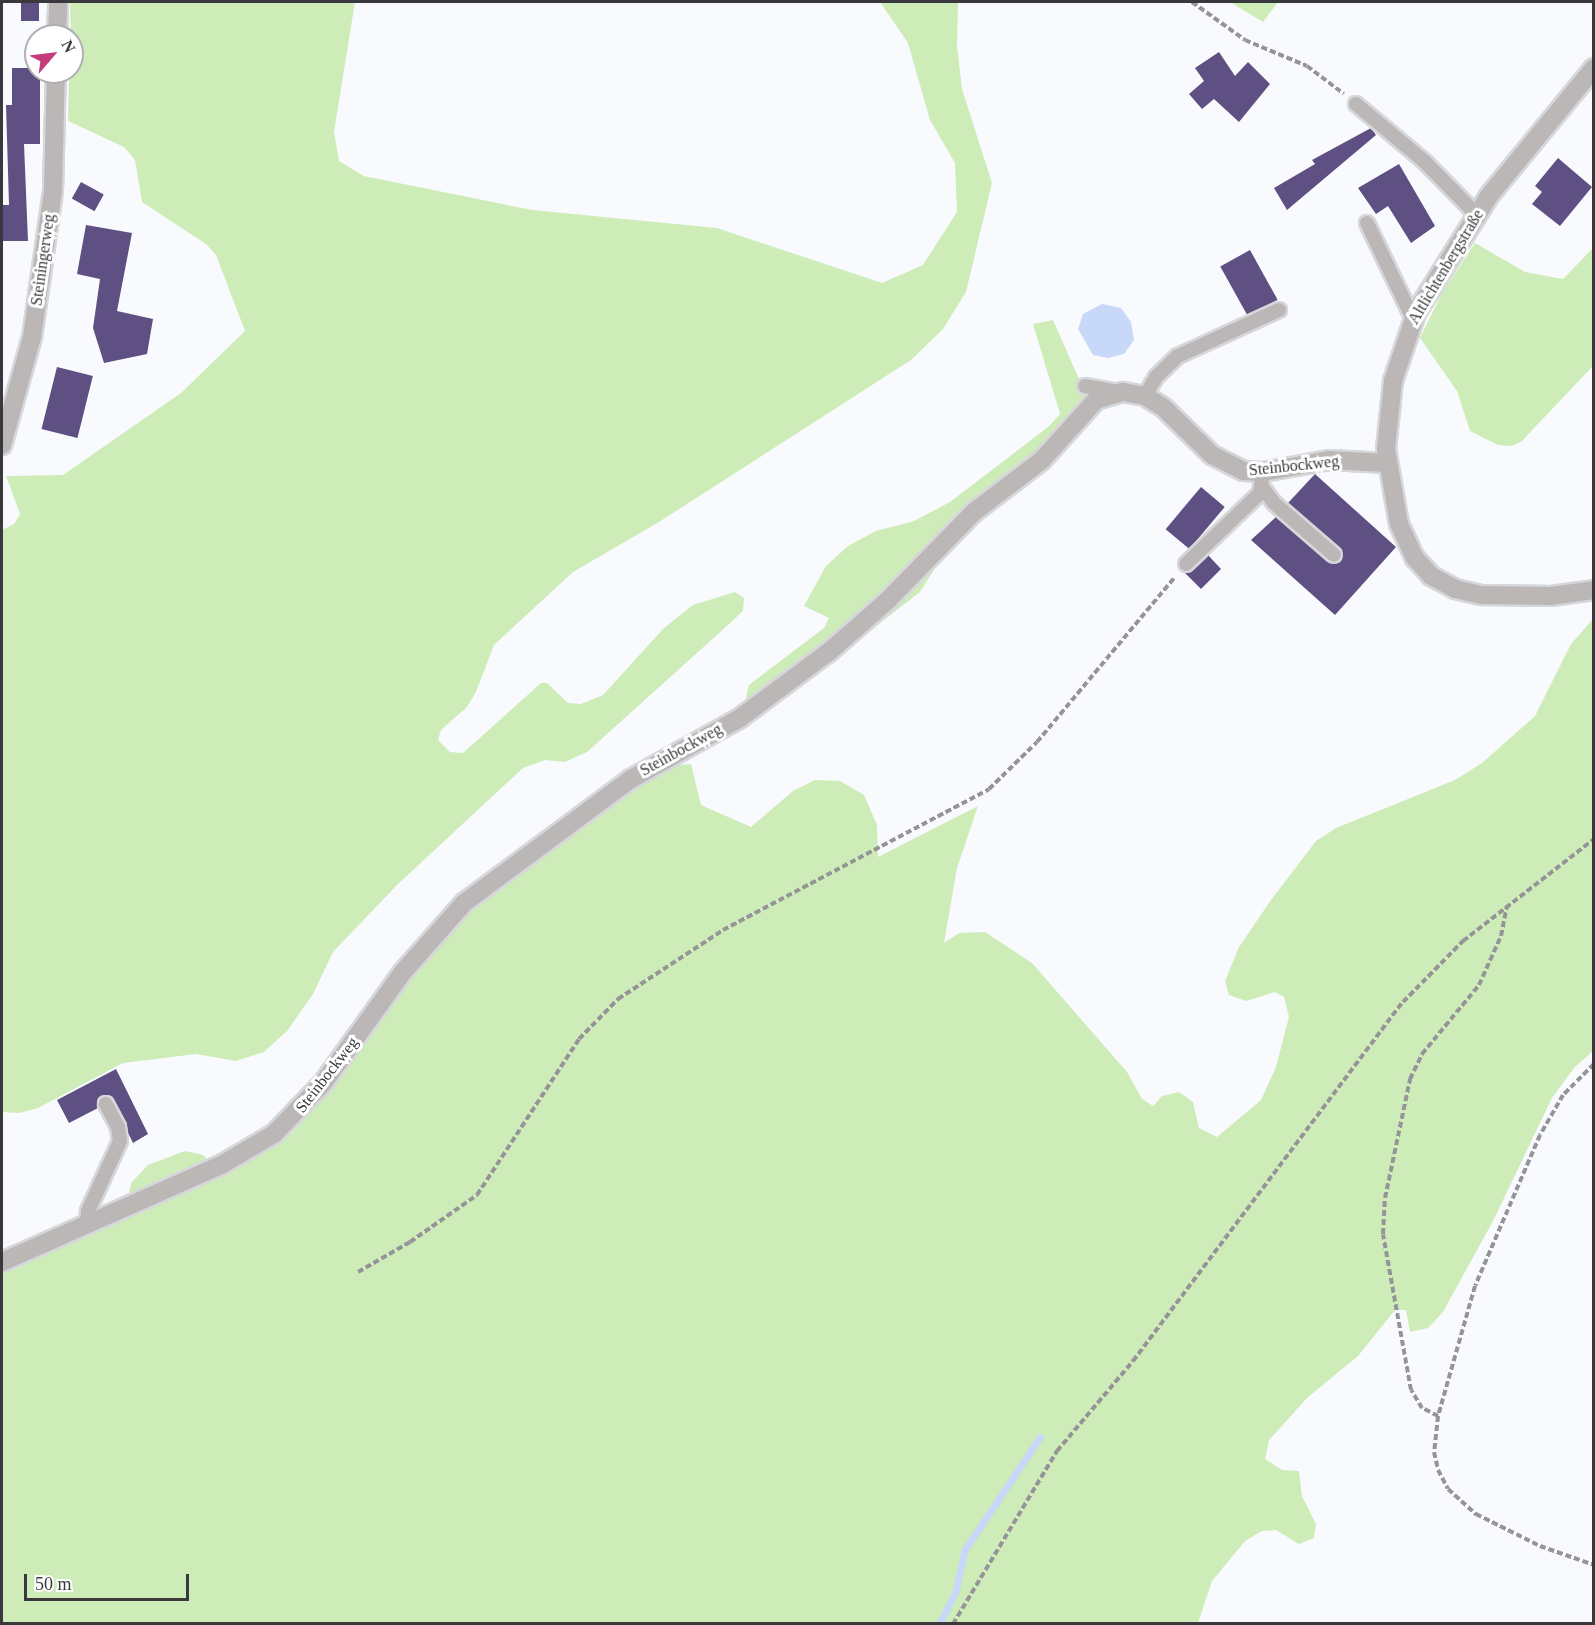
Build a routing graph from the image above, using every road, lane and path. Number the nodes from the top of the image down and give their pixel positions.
1 (58, 2) edge
2 (1192, 2) edge
3 (57, 24) edge
4 (1593, 68) edge
5 (56, 84) edge
6 (1356, 104) joint
7 (1476, 214) junction
8 (1366, 223) dead end
9 (1279, 310) dead end
10 (1413, 319) junction
11 (1085, 386) dead end
12 (1118, 392) junction
13 (1145, 396) junction
14 (2, 445) edge
15 (1386, 463) junction
16 (1263, 480) junction
17 (1334, 555) dead end
18 (1186, 564) joint
19 (1593, 590) edge
20 (1593, 839) edge
21 (1507, 906) junction
22 (1593, 1064) edge
23 (106, 1104) dead end
24 (87, 1225) junction
25 (2, 1262) edge
26 (358, 1272) dead end
27 (1438, 1416) junction
28 (1593, 1565) edge
29 (954, 1623) edge

1 - 3 street
2 - 6 path
4 - 7 street, Altlichtenbergstraße
5 - 14 street, Steiningerweg
6 - 7 lane
7 - 10 street, Altlichtenbergstraße
8 - 10 lane
9 - 13 lane
10 - 15 street, Altlichtenbergstraße
11 - 12 lane
12 - 13 street
12 - 24 street, Steinbockweg
13 - 16 street, Steinbockweg
15 - 16 street, Steinbockweg
15 - 19 street, Altlichtenbergstraße
16 - 17 lane
16 - 18 lane
18 - 26 path
20 - 21 path
21 - 27 path
21 - 29 path
22 - 27 path
23 - 24 lane
24 - 25 street, Steinbockweg
27 - 28 path

